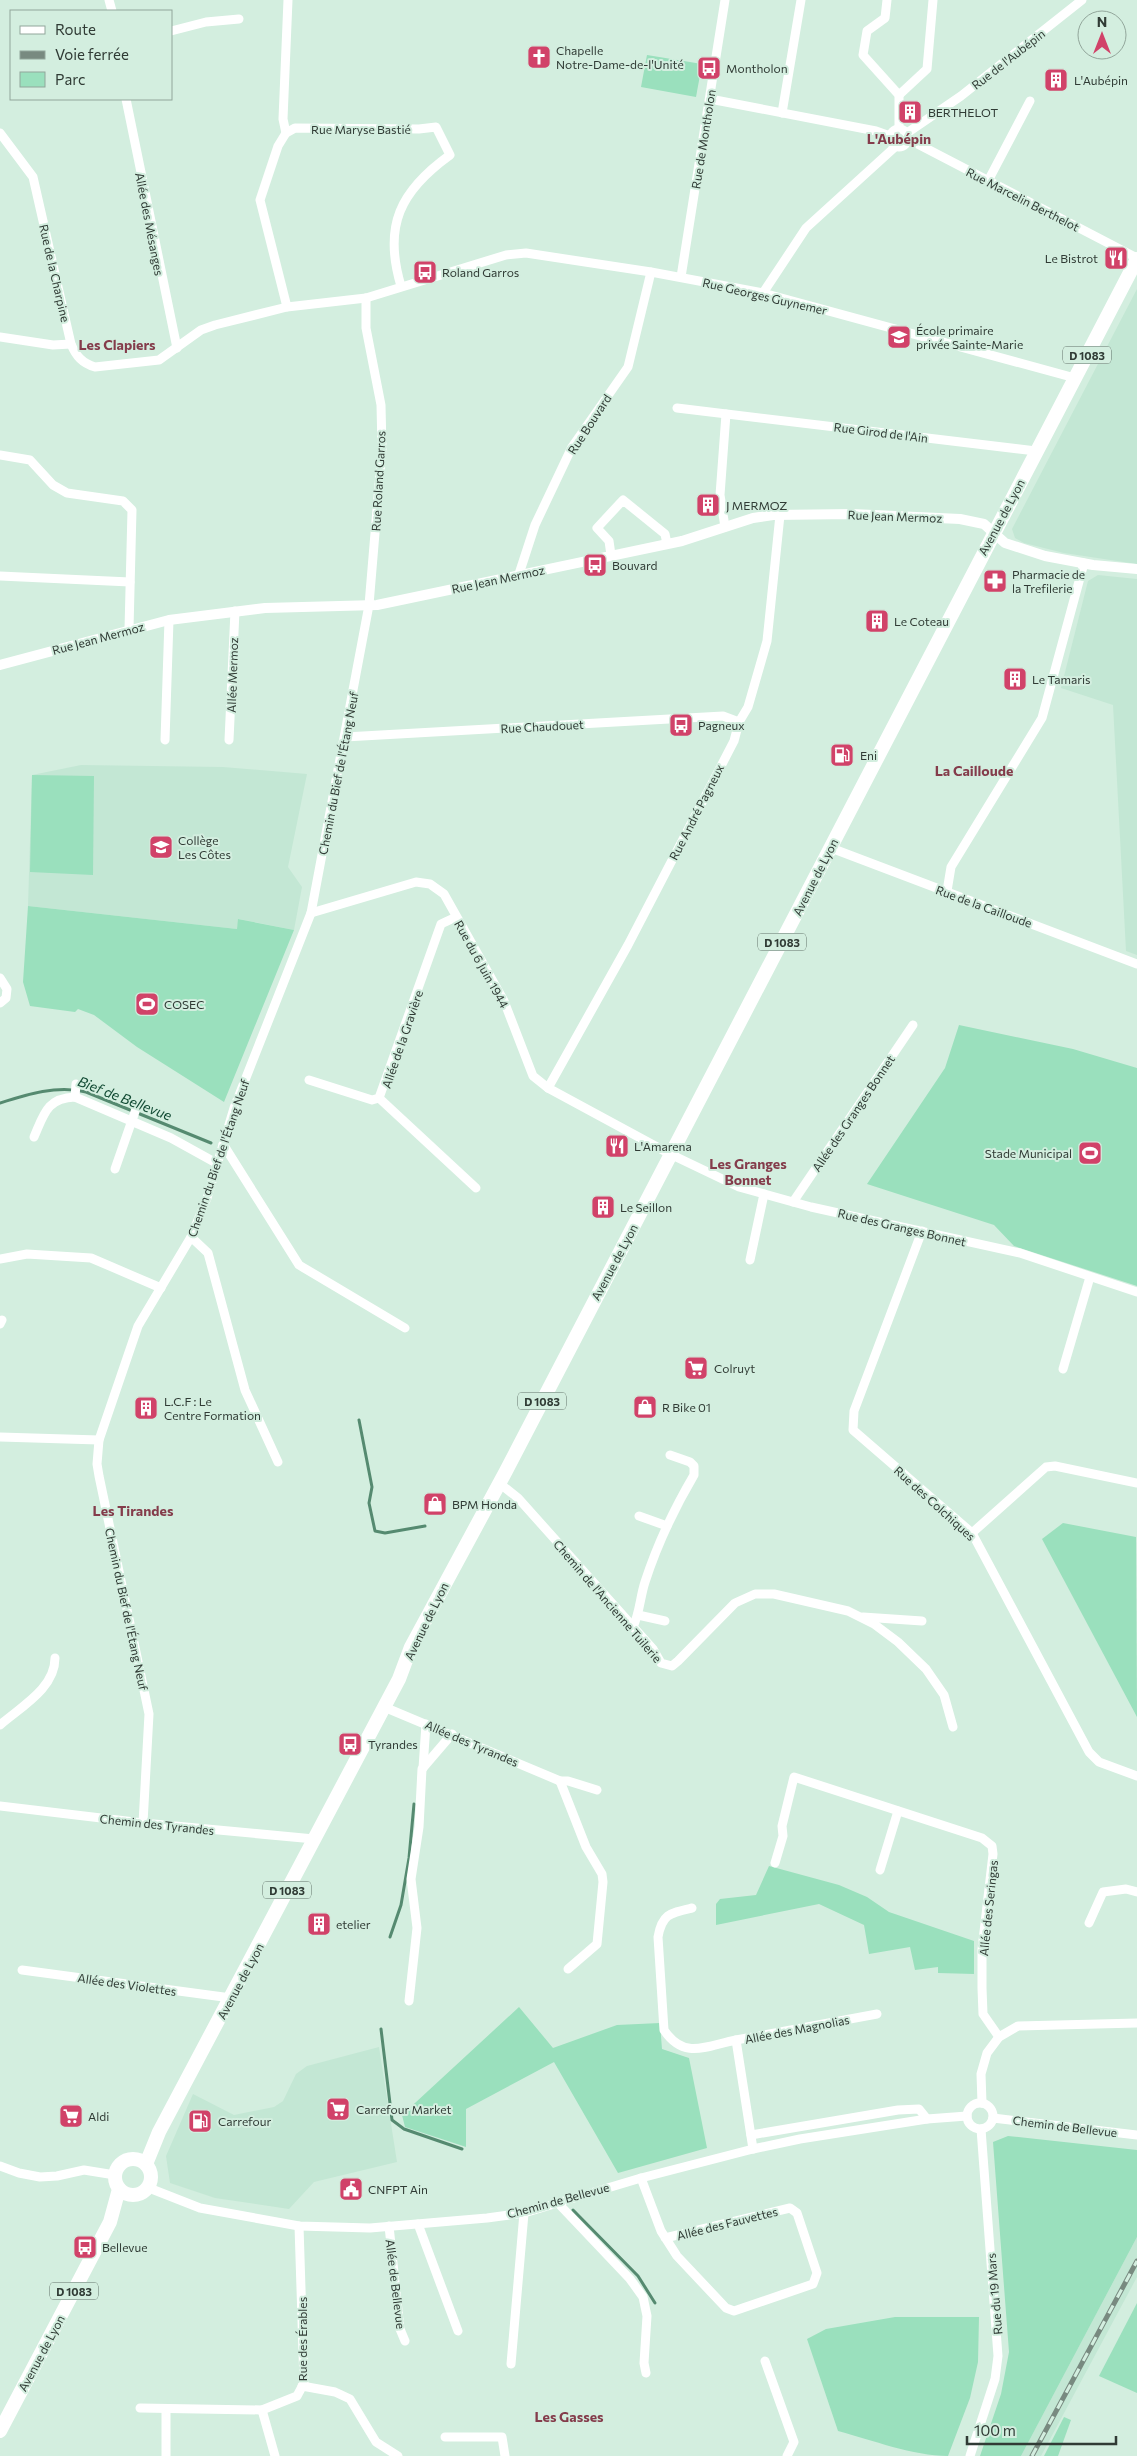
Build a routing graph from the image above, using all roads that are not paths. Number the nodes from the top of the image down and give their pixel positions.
1 (288, 0) edge
2 (725, 0) edge
3 (801, 0) edge
4 (887, 0) edge
5 (934, 0) edge
6 (1082, 0) edge
7 (239, 19) dead end
8 (172, 32) edge
9 (899, 95) junction
10 (710, 99) junction
11 (126, 100) edge
12 (1030, 101) dead end
13 (782, 113) junction
14 (0, 133) edge
15 (286, 133) junction
16 (905, 134) junction
17 (890, 136) junction
18 (895, 147) junction
19 (988, 181) junction
20 (1137, 259) edge
21 (452, 271) joint
22 (651, 272) junction
23 (681, 277) junction
24 (401, 286) junction
25 (763, 293) junction
26 (366, 298) junction
27 (287, 307) junction
28 (0, 337) edge
29 (70, 344) junction
30 (177, 348) junction
31 (1074, 378) junction
32 (677, 408) dead end
33 (726, 414) junction
34 (1036, 451) junction
35 (0, 455) edge
36 (780, 515) junction
37 (725, 527) junction
38 (994, 531) junction
39 (667, 544) junction
40 (611, 556) junction
41 (1084, 563) junction
42 (0, 569) edge
43 (1137, 569) edge
44 (519, 574) junction
45 (0, 576) edge
46 (19, 578) junction
47 (130, 582) junction
48 (369, 605) junction
49 (235, 611) junction
50 (169, 620) junction
51 (129, 629) junction
52 (0, 664) edge
53 (739, 722) junction
54 (345, 737) junction
55 (165, 740) dead end
56 (229, 740) dead end
57 (831, 848) junction
58 (947, 891) junction
59 (311, 914) junction
60 (456, 917) junction
61 (1137, 964) edge
62 (0, 978) edge
63 (0, 1003) edge
64 (913, 1025) dead end
65 (309, 1080) dead end
66 (76, 1084) dead end
67 (548, 1088) junction
68 (76, 1098) junction
69 (380, 1098) junction
70 (137, 1106) dead end
71 (133, 1121) junction
72 (34, 1137) dead end
73 (224, 1144) junction
74 (670, 1154) junction
75 (218, 1164) junction
76 (115, 1169) dead end
77 (476, 1188) dead end
78 (764, 1194) junction
79 (793, 1202) junction
80 (922, 1232) junction
81 (191, 1237) junction
82 (0, 1259) edge
83 (750, 1260) dead end
84 (1090, 1277) junction
85 (161, 1288) junction
86 (1137, 1292) edge
87 (405, 1328) dead end
88 (1063, 1369) dead end
89 (0, 1437) edge
90 (99, 1440) junction
91 (670, 1455) dead end
92 (278, 1462) dead end
93 (499, 1483) junction
94 (1137, 1483) edge
95 (639, 1516) dead end
96 (667, 1526) junction
97 (972, 1533) junction
98 (638, 1615) junction
99 (858, 1616) junction
100 (666, 1621) dead end
101 (922, 1621) dead end
102 (633, 1627) junction
103 (55, 1658) dead end
104 (384, 1707) junction
105 (426, 1724) junction
106 (0, 1725) edge
107 (953, 1727) dead end
108 (452, 1734) junction
109 (422, 1770) junction
110 (1137, 1776) edge
111 (560, 1781) junction
112 (597, 1790) dead end
113 (0, 1806) edge
114 (898, 1811) junction
115 (142, 1823) junction
116 (314, 1839) junction
117 (775, 1863) dead end
118 (880, 1870) dead end
119 (1137, 1892) edge
120 (692, 1908) dead end
121 (1089, 1923) dead end
122 (568, 1969) dead end
123 (22, 1970) dead end
124 (231, 1998) junction
125 (409, 2001) dead end
126 (877, 2014) dead end
127 (1137, 2023) edge
128 (999, 2037) junction
129 (736, 2040) junction
130 (982, 2103) junction
131 (967, 2116) junction
132 (993, 2118) junction
133 (927, 2119) junction
134 (981, 2129) junction
135 (159, 2132) junction
136 (751, 2135) junction
137 (1137, 2135) edge
138 (753, 2149) junction
139 (133, 2159) junction
140 (146, 2164) junction
141 (0, 2166) edge
142 (115, 2176) junction
143 (641, 2178) junction
144 (149, 2188) junction
145 (124, 2192) junction
146 (557, 2202) junction
147 (524, 2212) junction
148 (418, 2224) junction
149 (299, 2226) junction
150 (389, 2226) junction
151 (665, 2238) junction
152 (458, 2331) dead end
153 (406, 2341) dead end
154 (765, 2361) dead end
155 (511, 2364) dead end
156 (646, 2374) dead end
157 (302, 2386) junction
158 (140, 2408) dead end
159 (166, 2409) junction
160 (262, 2410) junction
161 (0, 2431) edge
162 (445, 2437) dead end
163 (166, 2456) edge
164 (275, 2456) edge
165 (398, 2456) edge
166 (505, 2456) edge
167 (787, 2456) edge
168 (970, 2456) edge

1 - 15 street
2 - 10 street, Rue de Montholon
3 - 13 street
4 - 9 street
5 - 9 street
6 - 16 street, Rue de l'Aubépin
7 - 8 street
9 - 16 street
10 - 13 street
10 - 23 street, Rue de Montholon
11 - 30 street, Allée des Mésanges
12 - 19 street
13 - 17 street
14 - 29 street, Rue de la Charpine
15 - 24 street, Rue Maryse Bastié
15 - 27 street
16 - 17 street
16 - 18 street
16 - 19 street, Rue Marcelin Berthelot
17 - 18 street
18 - 25 street
19 - 20 street, Rue Marcelin Berthelot
20 - 31 main road, Avenue de Lyon / D 1083
21 - 22 street, Rue Georges Guynemer
21 - 24 street, Rue de la Charpine
22 - 23 street, Rue Georges Guynemer
22 - 44 street, Rue Bouvard
23 - 25 street, Rue Georges Guynemer
24 - 26 street, Rue de la Charpine
25 - 31 street, Rue Georges Guynemer
26 - 27 street, Rue de la Charpine
26 - 48 street, Rue Roland Garros
27 - 30 street, Rue de la Charpine
28 - 29 street
29 - 30 street, Rue de la Charpine
31 - 34 main road, Avenue de Lyon / D 1083
32 - 33 street, Rue Girod de l'Ain
33 - 34 street, Rue Girod de l'Ain
33 - 37 street
34 - 38 main road, Avenue de Lyon / D 1083
35 - 47 street
36 - 37 street, Rue Jean Mermoz
36 - 38 street, Rue Jean Mermoz
36 - 53 street, Rue André Pagneux
37 - 39 street, Rue Jean Mermoz
38 - 41 street, Rue Jean Mermoz
38 - 57 main road, Avenue de Lyon / D 1083
39 - 40 street, Rue Jean Mermoz
39 - 40 street
40 - 44 street, Rue Jean Mermoz
41 - 43 street, Rue Jean Mermoz
41 - 58 street
42 - 46 street
44 - 48 street, Rue Jean Mermoz
45 - 46 street
46 - 47 street
47 - 51 street
48 - 49 street, Rue Jean Mermoz
48 - 54 street, Chemin du Bief de l'Étang Neuf
49 - 50 street, Rue Jean Mermoz
49 - 56 street, Allée Mermoz
50 - 51 street, Rue Jean Mermoz
50 - 55 street
51 - 52 street, Rue Jean Mermoz
53 - 54 street, Rue Chaudouet
53 - 67 street, Rue André Pagneux
54 - 59 street, Chemin du Bief de l'Étang Neuf
57 - 58 street, Rue de la Cailloude
57 - 74 main road, Avenue de Lyon / D 1083
58 - 61 street, Rue de la Cailloude
59 - 60 street, Rue du 6 Juin 1944
59 - 73 street, Chemin du Bief de l'Étang Neuf
60 - 67 street, Rue du 6 Juin 1944
60 - 69 street, Allée de la Gravière
62 - 63 street
64 - 79 street, Allée des Granges Bonnet
65 - 69 street, Allée de la Gravière
66 - 68 street
67 - 74 street, Rue du 6 Juin 1944
68 - 71 street
68 - 72 street
69 - 77 street
70 - 71 street
71 - 75 street
71 - 76 street
73 - 75 street, Chemin du Bief de l'Étang Neuf
73 - 87 street
74 - 78 street, Rue des Granges Bonnet
74 - 93 main road, Avenue de Lyon / D 1083
75 - 81 street, Chemin du Bief de l'Étang Neuf
78 - 79 street, Rue des Granges Bonnet
78 - 83 street
79 - 80 street, Rue des Granges Bonnet
80 - 84 street, Rue des Granges Bonnet
80 - 97 street, Rue des Colchiques
81 - 85 street, Chemin du Bief de l'Étang Neuf
81 - 92 street
82 - 85 street
84 - 86 street, Rue des Granges Bonnet
84 - 88 street
85 - 90 street, Chemin du Bief de l'Étang Neuf
89 - 90 street
90 - 115 street, Chemin du Bief de l'Étang Neuf
91 - 96 street
93 - 102 street, Chemin de l'Ancienne Tuilerie
93 - 104 main road, Avenue de Lyon / D 1083
94 - 97 street
95 - 96 street
96 - 98 street
97 - 110 street, Rue des Colchiques
98 - 100 street
98 - 102 street
99 - 101 street
99 - 102 street, Chemin de l'Ancienne Tuilerie
99 - 107 street, Chemin de l'Ancienne Tuilerie
103 - 106 street
104 - 105 street, Allée des Tyrandes
104 - 116 main road, Avenue de Lyon / D 1083
105 - 108 street, Allée des Tyrandes
105 - 109 street
108 - 109 street
108 - 111 street, Allée des Tyrandes
109 - 125 street
111 - 112 street, Allée des Tyrandes
111 - 122 street
113 - 115 street, Chemin des Tyrandes
114 - 117 street, Allée des Seringas
114 - 118 street
114 - 128 street, Allée des Seringas
115 - 116 street, Chemin des Tyrandes
116 - 124 main road, Avenue de Lyon / D 1083
119 - 121 street
120 - 129 street
123 - 124 street, Allée des Violettes
124 - 135 main road, Avenue de Lyon / D 1083
126 - 129 street, Allée des Magnolias
127 - 128 street
128 - 130 street
129 - 136 street, Allée des Magnolias
130 - 131 street
130 - 132 street
131 - 133 street, Chemin de Bellevue
131 - 134 street
132 - 134 street
132 - 137 street, Chemin de Bellevue
133 - 136 street
133 - 138 street, Chemin de Bellevue
134 - 168 street, Rue du 19 Mars
135 - 139 main road, Avenue de Lyon / D 1083
135 - 140 main road, Avenue de Lyon / D 1083
136 - 138 street, Allée des Magnolias
138 - 143 street, Chemin de Bellevue
139 - 140 main road
139 - 142 main road
140 - 144 main road
141 - 142 street
142 - 145 main road
143 - 146 street, Chemin de Bellevue
143 - 151 street, Allée des Fauvettes
144 - 145 main road
144 - 149 street, Chemin de Bellevue
145 - 161 main road, Avenue de Lyon / D 1083
146 - 147 street, Chemin de Bellevue
146 - 156 street
147 - 148 street, Chemin de Bellevue
147 - 155 street
148 - 150 street, Chemin de Bellevue
148 - 152 street
149 - 150 street, Chemin de Bellevue
149 - 157 street, Rue des Érables
150 - 153 street, Allée de Bellevue
151 - 151 street, Allée des Fauvettes
154 - 167 street
157 - 160 street, Rue des Érables
157 - 165 street
158 - 159 street
159 - 160 street
159 - 163 street
160 - 164 street
162 - 166 street

